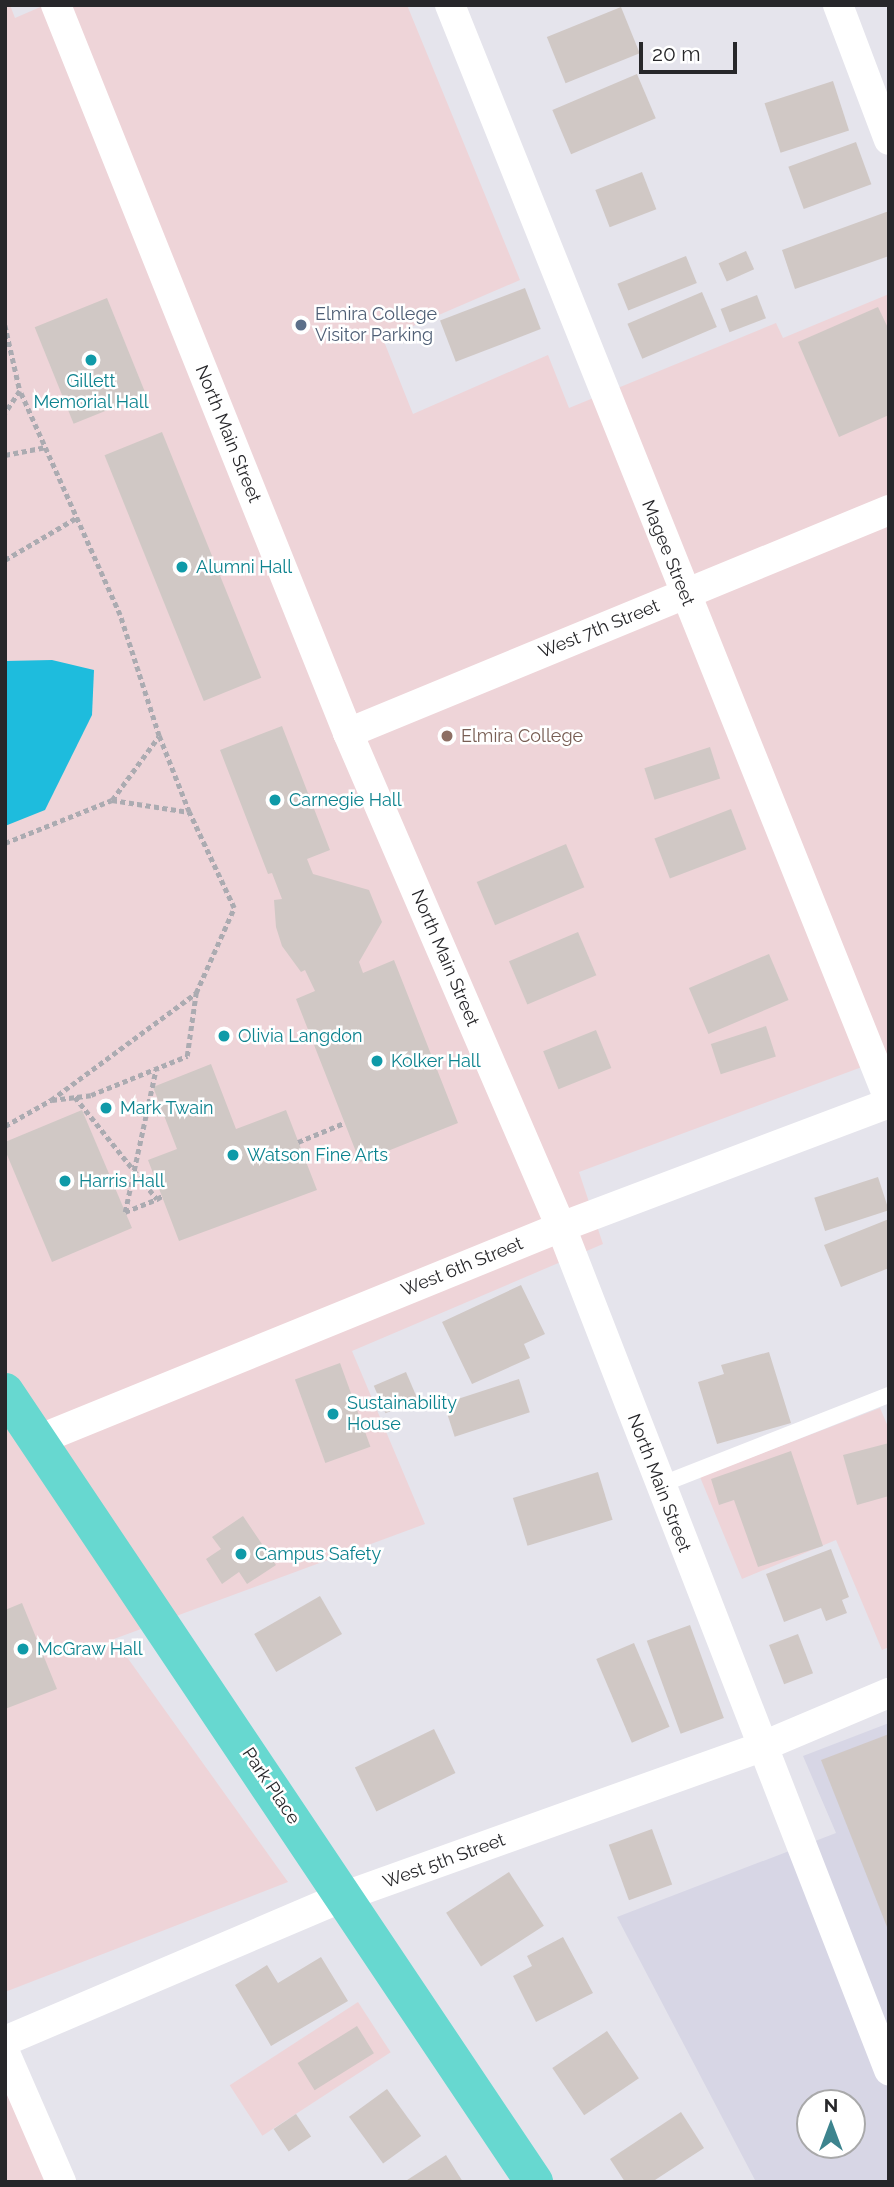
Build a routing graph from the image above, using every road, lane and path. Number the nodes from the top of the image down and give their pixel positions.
1 (56, 5) edge
2 (450, 5) edge
3 (838, 5) edge
4 (889, 140) edge
5 (5, 325) edge
6 (20, 391) junction
7 (5, 412) edge
8 (46, 447) junction
9 (5, 455) edge
10 (889, 510) edge
11 (76, 519) junction
12 (5, 561) edge
13 (684, 594) junction
14 (348, 733) junction
15 (159, 736) junction
16 (112, 800) junction
17 (189, 812) junction
18 (5, 843) edge
19 (196, 993) junction
20 (156, 1069) junction
21 (74, 1097) junction
22 (51, 1100) junction
23 (889, 1101) edge
24 (344, 1123) dead end
25 (5, 1126) edge
26 (298, 1142) dead end
27 (134, 1170) junction
28 (561, 1227) junction
29 (5, 1392) edge
30 (889, 1395) edge
31 (38, 1440) junction
32 (660, 1485) junction
33 (889, 1693) edge
34 (761, 1747) junction
35 (345, 1896) junction
36 (5, 2041) edge
37 (5, 2053) edge
38 (889, 2070) edge
39 (61, 2182) edge
40 (534, 2182) edge

1 - 14 street, North Main Street
2 - 13 street, Magee Street
3 - 4 street
5 - 6 path
6 - 7 path
6 - 8 path
8 - 9 path
8 - 11 path
10 - 13 street, West 7th Street
11 - 12 path
11 - 15 path
13 - 14 street, West 7th Street
13 - 23 street, Magee Street
14 - 28 street, North Main Street
15 - 16 path
15 - 17 path
16 - 17 path
16 - 18 path
17 - 19 path
19 - 20 path
19 - 22 path
20 - 21 path
20 - 27 path
21 - 22 path
21 - 27 path
22 - 25 path
23 - 28 street, West 6th Street
24 - 26 path
27 - 27 path
28 - 31 street, West 6th Street
28 - 32 street, North Main Street
29 - 31 main road, Park Place
30 - 32 lane
31 - 35 main road, Park Place
32 - 34 street, North Main Street
33 - 34 street, West 5th Street
34 - 35 street, West 5th Street
34 - 38 street, North Main Street
35 - 36 street, West 5th Street
35 - 40 main road, Park Place
37 - 39 street

